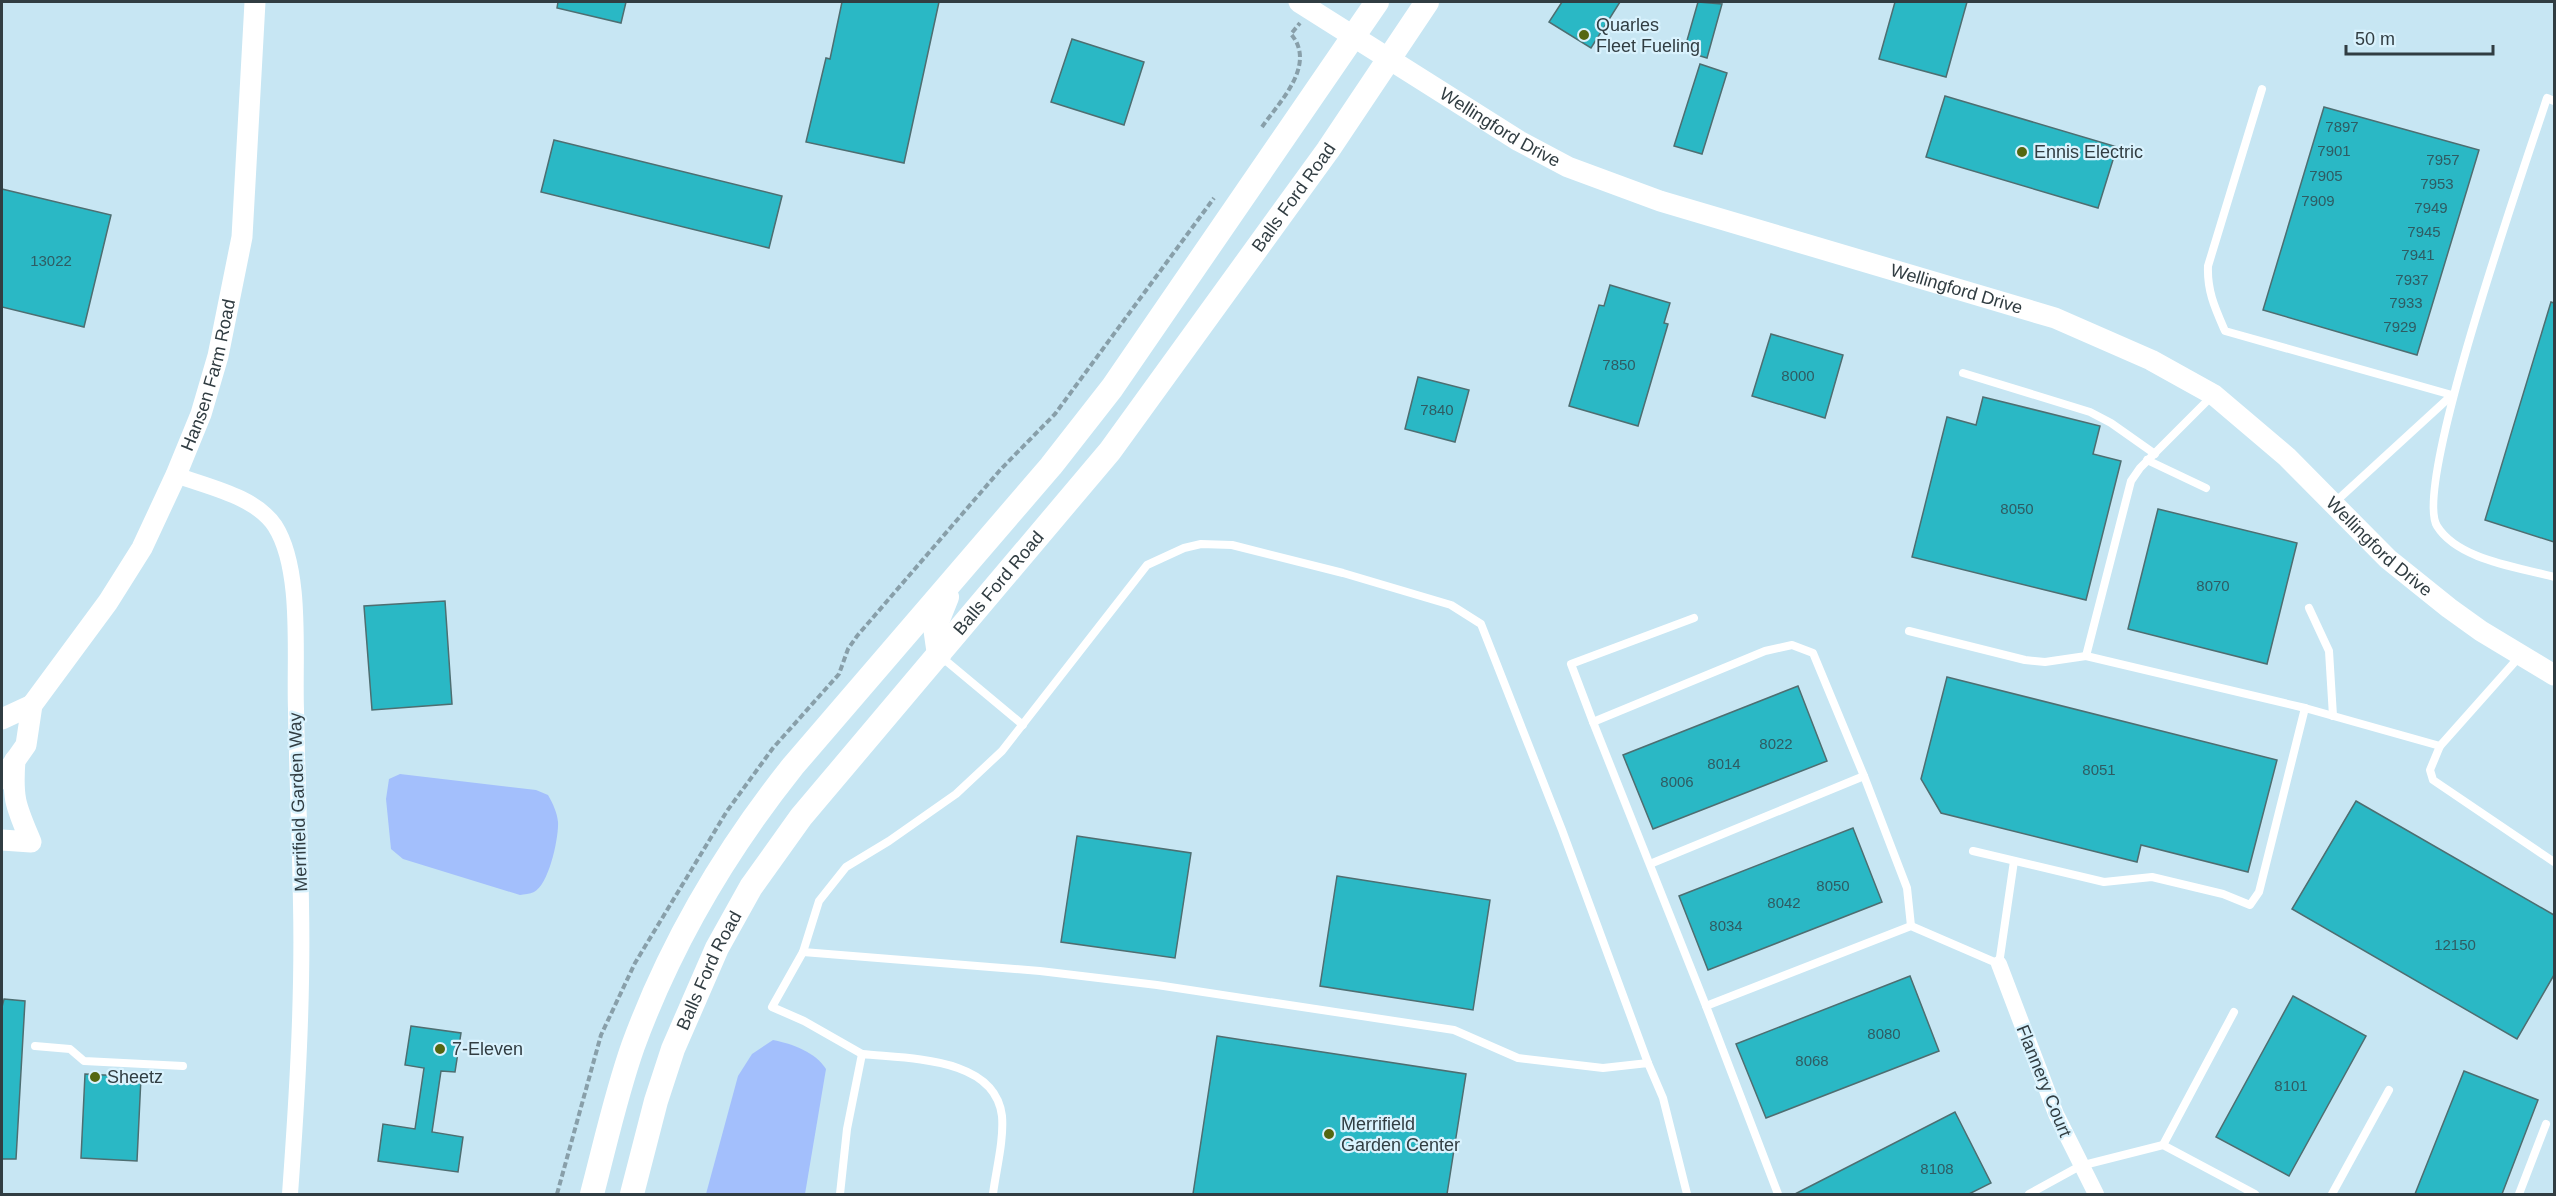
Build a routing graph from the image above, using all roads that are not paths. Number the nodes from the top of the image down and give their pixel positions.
1 (255, 2) edge
2 (1299, 2) edge
3 (1377, 2) edge
4 (1427, 2) edge
5 (1355, 35) junction
6 (1390, 58) junction
7 (2262, 89) dead end
8 (2554, 101) edge
9 (1963, 374) dead end
10 (2214, 394) junction
11 (2452, 395) junction
12 (2151, 457) junction
13 (176, 475) junction
14 (2206, 488) dead end
15 (2333, 504) junction
16 (2554, 577) edge
17 (955, 578) junction
18 (2309, 608) dead end
19 (1694, 618) dead end
20 (1909, 631) dead end
21 (939, 655) junction
22 (2086, 656) junction
23 (2520, 656) junction
24 (2554, 675) edge
25 (32, 705) junction
26 (2305, 708) junction
27 (2333, 716) junction
28 (2, 719) edge
29 (1593, 722) junction
30 (1023, 725) junction
31 (2440, 746) junction
32 (15, 760) junction
33 (1864, 776) junction
34 (2, 779) edge
35 (2, 840) edge
36 (1973, 851) dead end
37 (2014, 861) junction
38 (2554, 862) edge
39 (1650, 864) junction
40 (1911, 926) junction
41 (803, 952) junction
42 (1998, 964) junction
43 (1706, 1006) junction
44 (2234, 1012) dead end
45 (35, 1046) dead end
46 (862, 1054) junction
47 (1648, 1063) junction
48 (183, 1066) dead end
49 (2389, 1090) dead end
50 (2546, 1124) dead end
51 (2163, 1145) junction
52 (2080, 1166) junction
53 (2044, 1191) edge
54 (290, 1194) edge
55 (592, 1194) edge
56 (632, 1194) edge
57 (840, 1194) edge
58 (993, 1194) edge
59 (1687, 1194) edge
60 (1778, 1194) edge
61 (2029, 1194) edge
62 (2096, 1194) edge
63 (2255, 1194) edge
64 (2332, 1194) edge
65 (2519, 1194) edge

1 - 13 street, Hansen Farm Road
2 - 5 street, Wellingford Drive
3 - 5 main road, Balls Ford Road
4 - 6 main road, Balls Ford Road
5 - 6 street, Wellingford Drive
5 - 17 main road, Balls Ford Road
6 - 10 street, Wellingford Drive
6 - 21 main road, Balls Ford Road
7 - 11 lane
8 - 11 lane
9 - 12 lane
10 - 12 lane
10 - 15 street, Wellingford Drive
11 - 15 lane
11 - 16 lane
12 - 14 lane
12 - 22 lane
13 - 25 street, Hansen Farm Road
13 - 54 street, Merrifield Garden Way
15 - 23 street, Wellingford Drive
17 - 21 main road
17 - 55 main road, Balls Ford Road
18 - 27 lane
19 - 29 lane
20 - 22 lane
21 - 30 lane
21 - 56 main road, Balls Ford Road
22 - 26 lane
23 - 24 street, Wellingford Drive
23 - 31 lane
25 - 28 street, Hansen Farm Road
25 - 32 street, Hansen Farm Road
26 - 27 lane
26 - 37 lane
27 - 31 lane
29 - 33 lane
29 - 39 lane
30 - 41 lane
30 - 47 lane
31 - 38 lane
32 - 34 street, Hansen Farm Road
32 - 35 street
33 - 39 lane
33 - 40 lane
36 - 37 lane
37 - 42 lane
39 - 43 lane
40 - 42 lane
40 - 43 lane
41 - 46 lane
41 - 47 lane
42 - 52 street, Flannery Court
43 - 60 lane
44 - 51 lane
45 - 48 lane
46 - 57 lane
46 - 58 lane
47 - 59 lane
49 - 64 lane
50 - 65 lane
51 - 52 lane
51 - 63 lane
52 - 53 lane
52 - 62 street, Flannery Court
53 - 61 lane

